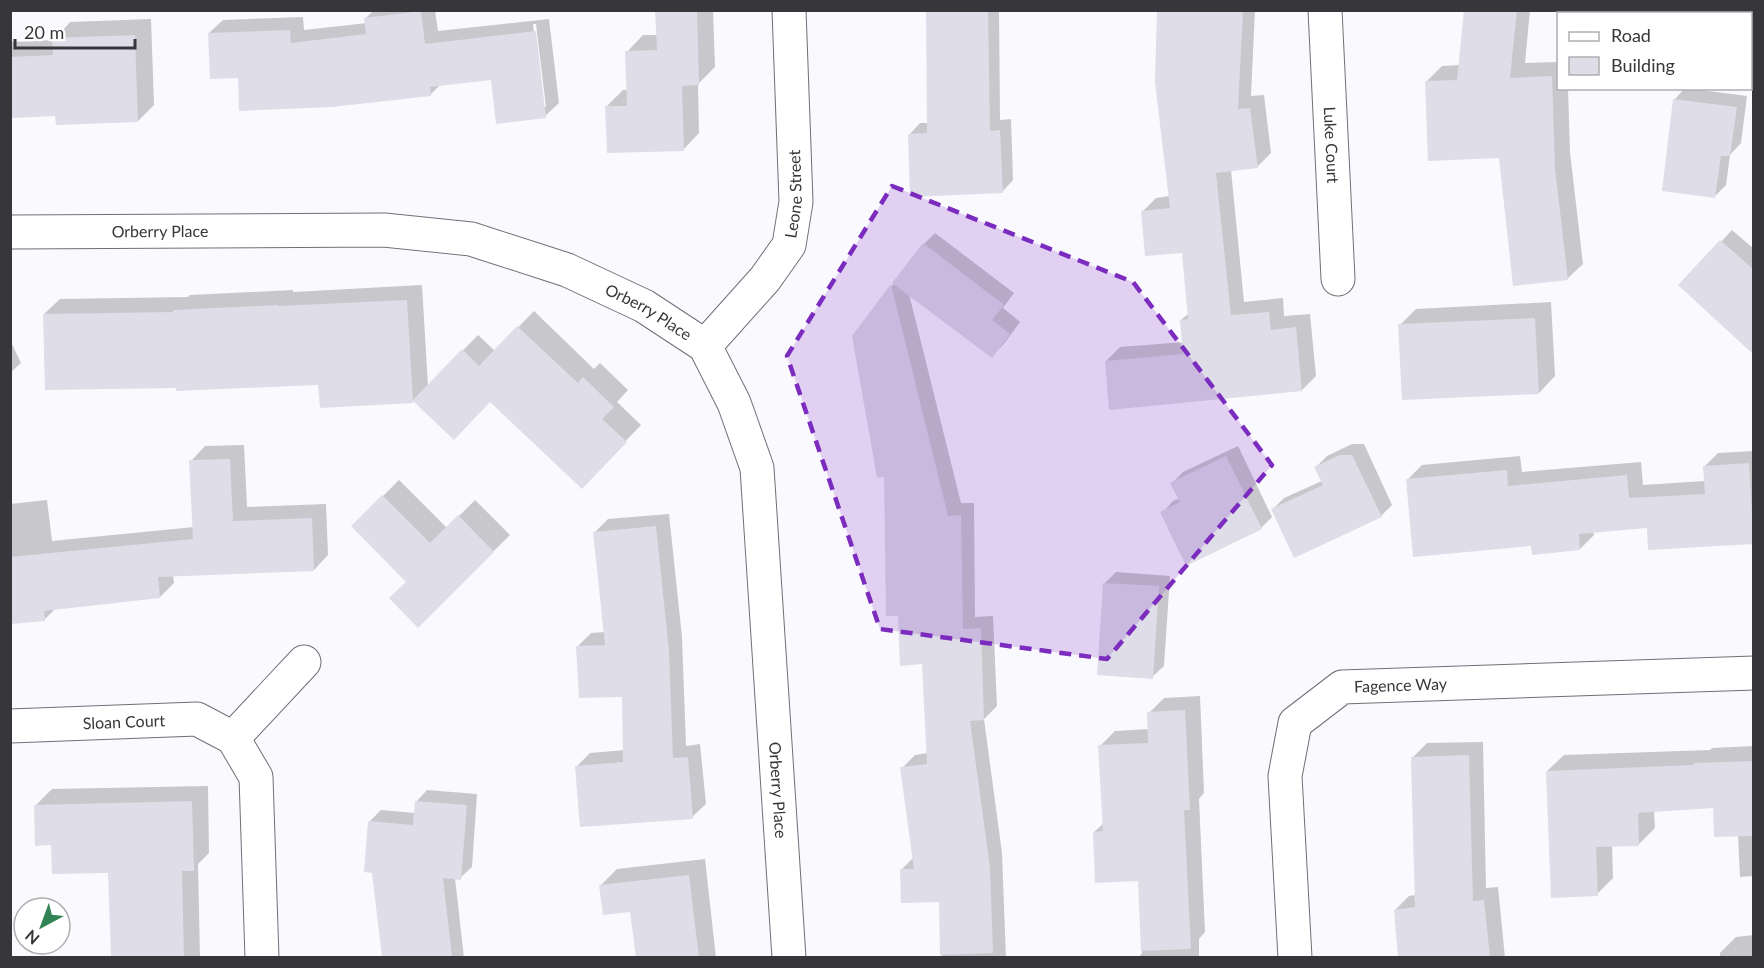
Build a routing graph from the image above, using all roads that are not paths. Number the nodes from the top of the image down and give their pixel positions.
1 (789, 10) edge
2 (1325, 10) edge
3 (10, 232) edge
4 (1338, 279) dead end
5 (705, 346) junction
6 (304, 662) dead end
7 (1754, 673) edge
8 (10, 726) edge
9 (233, 738) junction
10 (262, 957) edge
11 (789, 957) edge
12 (1295, 957) edge

1 - 5 street, Leone Street
2 - 4 street, Luke Court
3 - 5 street, Orberry Place
5 - 11 street, Orberry Place
6 - 9 street
7 - 12 street, Fagence Way
8 - 9 street, Sloan Court
9 - 10 street

